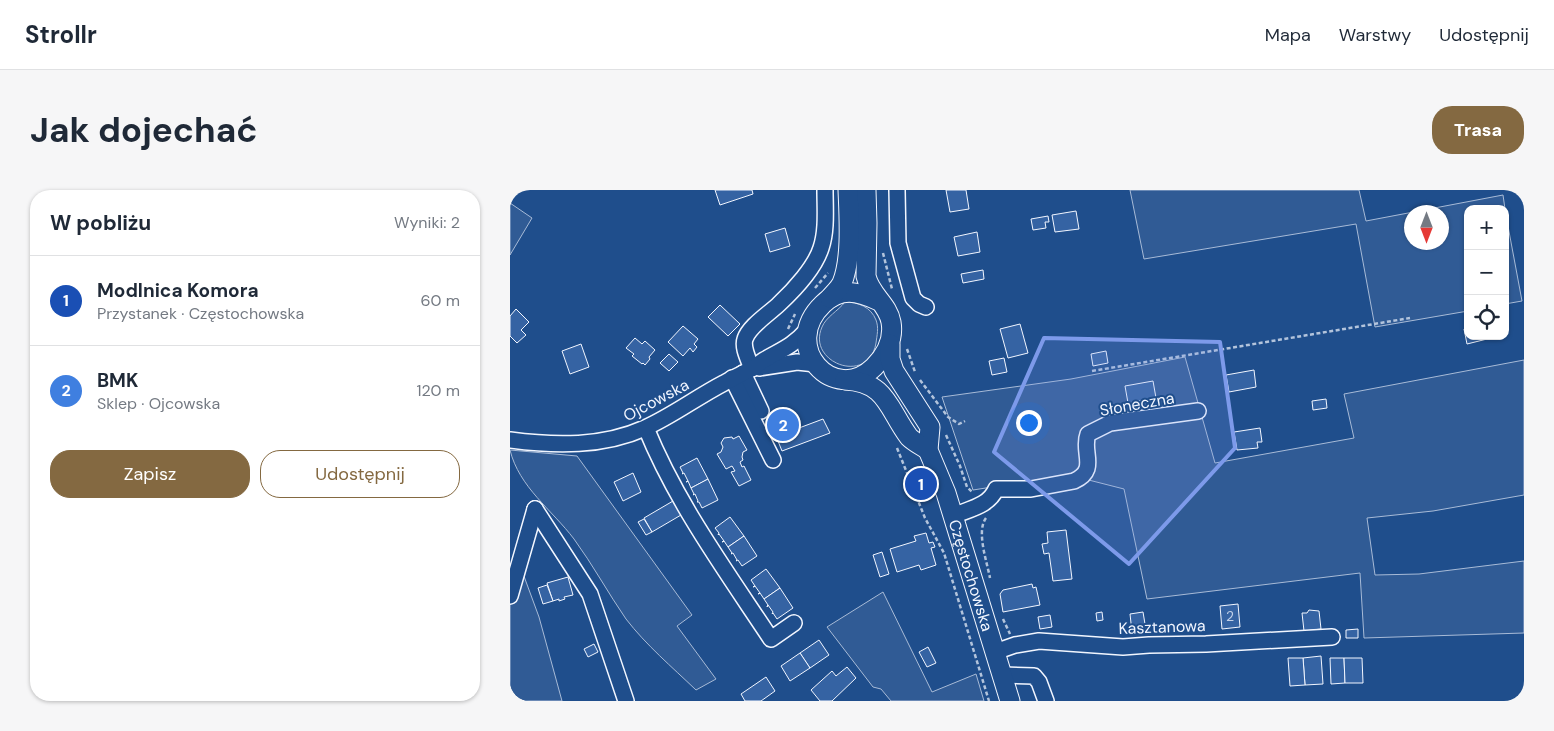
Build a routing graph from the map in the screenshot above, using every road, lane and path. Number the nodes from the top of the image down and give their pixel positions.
1 (825, 190) edge
2 (848, 190) edge
3 (866, 190) edge
4 (897, 190) edge
5 (882, 250) dead end
6 (886, 295) junction
7 (830, 298) junction
8 (926, 307) dead end
9 (1410, 318) dead end
10 (807, 330) junction
11 (897, 344) junction
12 (816, 364) junction
13 (1092, 371) dead end
14 (742, 373) junction
15 (844, 380) junction
16 (761, 411) dead end
17 (1198, 411) dead end
18 (965, 421) dead end
19 (646, 428) junction
20 (944, 429) dead end
21 (510, 440) edge
22 (894, 440) dead end
23 (928, 450) junction
24 (772, 460) dead end
25 (979, 493) dead end
26 (953, 516) junction
27 (987, 517) dead end
28 (991, 582) dead end
29 (510, 596) edge
30 (1000, 613) dead end
31 (794, 623) dead end
32 (1332, 637) dead end
33 (1015, 645) junction
34 (995, 652) junction
35 (1003, 675) junction
36 (626, 701) edge
37 (989, 701) edge
38 (1010, 701) edge
39 (1046, 701) edge

1 - 14 street
2 - 7 main road
3 - 6 main road
4 - 8 street
5 - 6 path
6 - 7 main road
6 - 11 main road
7 - 10 main road
9 - 13 path
10 - 12 main road
10 - 14 street, Ojcowska
11 - 15 main road
11 - 18 path
11 - 23 main road, Częstochowska
12 - 14 street, Ojcowska
12 - 15 main road
14 - 16 street
14 - 19 street, Ojcowska
14 - 24 street
15 - 23 main road, Częstochowska
17 - 26 street, Słoneczna
19 - 21 street, Ojcowska
19 - 31 street
20 - 25 path
22 - 37 path
23 - 26 main road, Częstochowska
26 - 34 main road, Częstochowska
27 - 28 path
29 - 36 street
30 - 33 path
32 - 33 street, Kasztanowa
33 - 34 street, Kasztanowa
34 - 35 main road, Częstochowska
35 - 38 main road, Częstochowska
35 - 39 street

